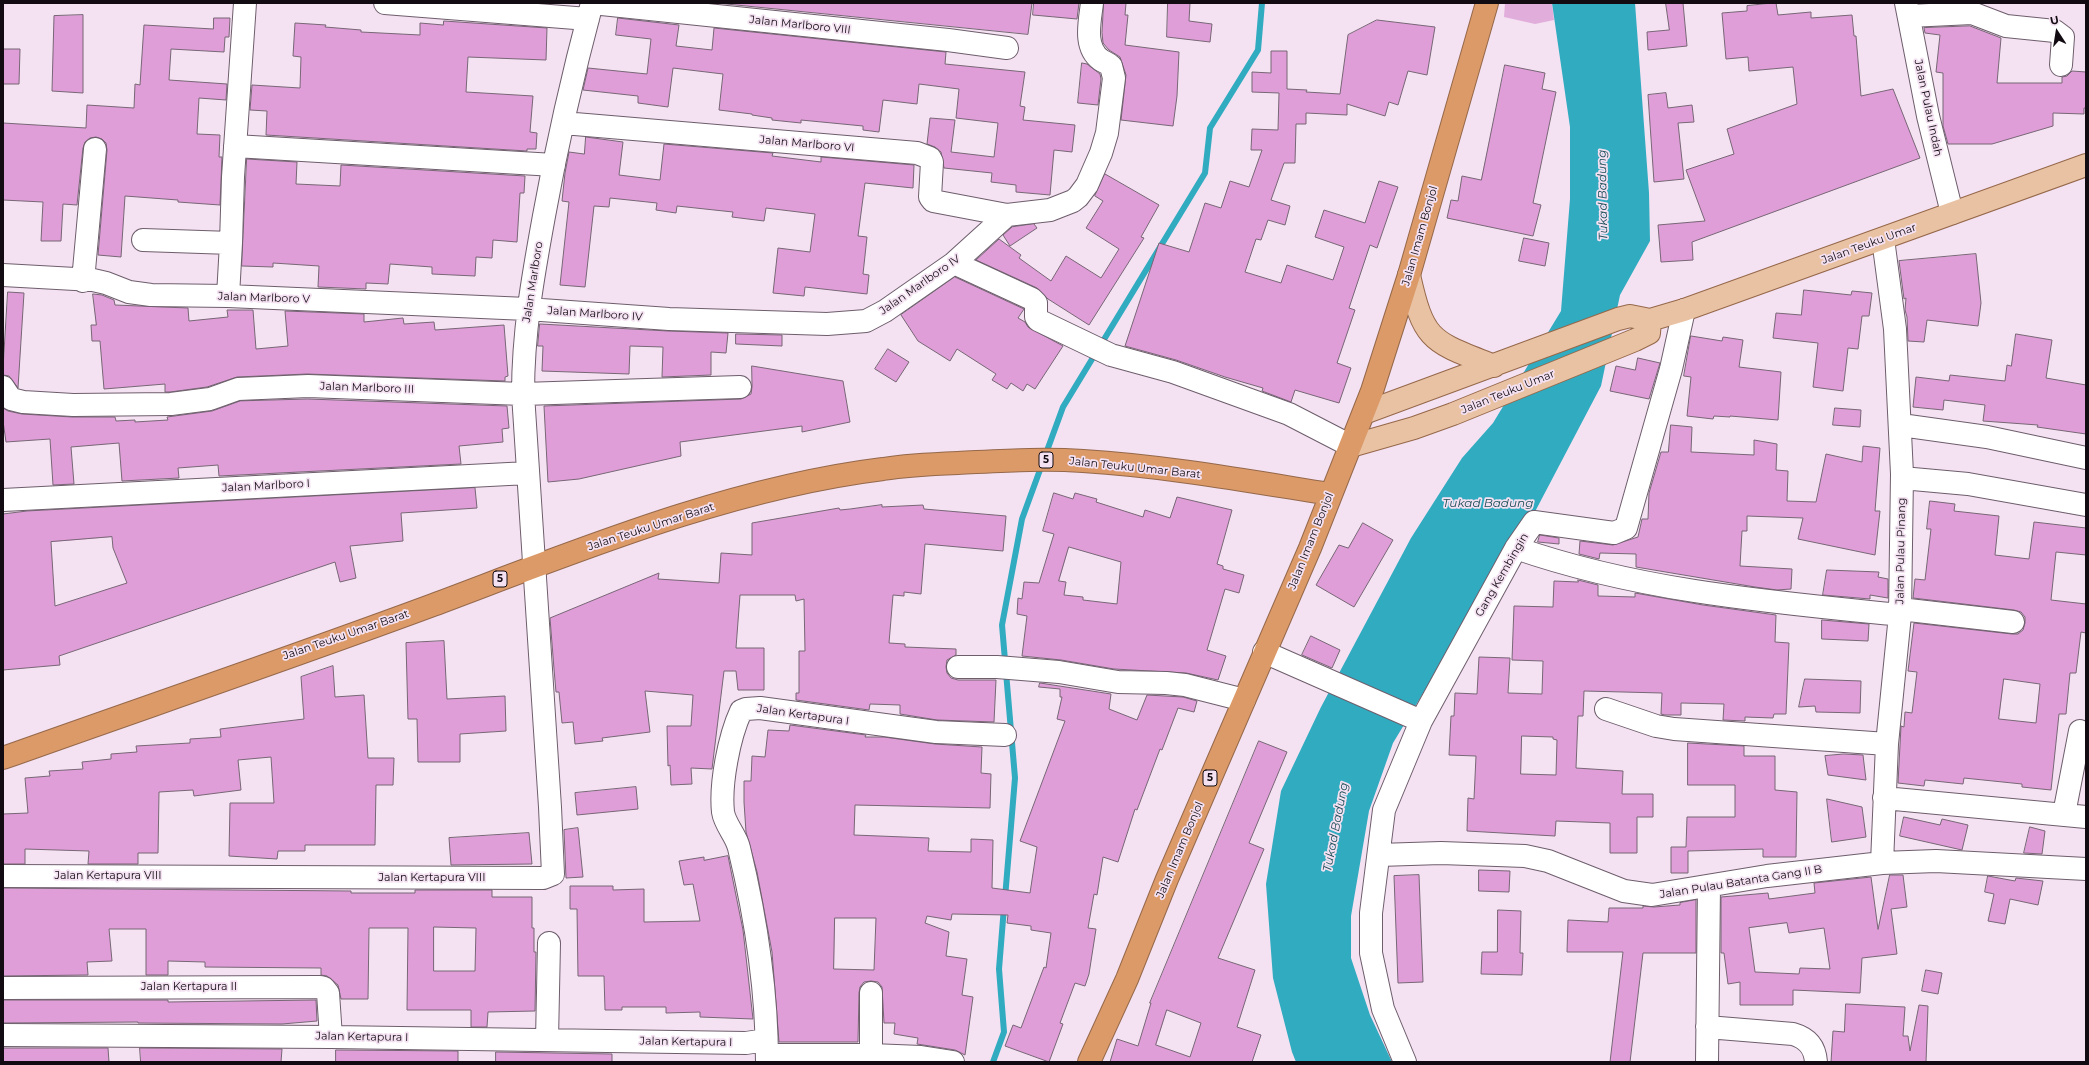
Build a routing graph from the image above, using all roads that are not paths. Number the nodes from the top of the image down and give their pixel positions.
1 (245, 3) edge
2 (386, 3) edge
3 (1092, 3) edge
4 (1487, 3) edge
5 (591, 9) edge
6 (1908, 10) edge
7 (1007, 48) dead end
8 (2061, 66) dead end
9 (563, 123) junction
10 (235, 146) junction
11 (95, 149) dead end
12 (554, 165) junction
13 (2086, 165) edge
14 (1952, 213) junction
15 (1007, 215) junction
16 (1883, 239) junction
17 (143, 240) dead end
18 (231, 243) junction
19 (954, 264) junction
20 (3, 275) edge
21 (1409, 275) junction
22 (83, 281) junction
23 (228, 296) junction
24 (527, 309) junction
25 (1684, 310) junction
26 (1650, 320) junction
27 (1498, 364) junction
28 (3, 387) edge
29 (740, 387) dead end
30 (523, 394) junction
31 (1364, 413) junction
32 (1901, 425) junction
33 (1351, 446) junction
34 (2086, 458) edge
35 (528, 473) junction
36 (1902, 478) junction
37 (1330, 494) junction
38 (3, 500) edge
39 (2086, 504) edge
40 (1516, 548) junction
41 (534, 567) junction
42 (1900, 612) junction
43 (2013, 622) dead end
44 (1264, 652) junction
45 (958, 667) dead end
46 (1244, 700) junction
47 (1606, 709) dead end
48 (1419, 719) junction
49 (2080, 731) dead end
50 (1005, 735) dead end
51 (1887, 744) junction
52 (3, 758) edge
53 (1884, 798) junction
54 (2064, 814) junction
55 (2086, 817) edge
56 (1379, 855) junction
57 (1882, 863) junction
58 (2086, 869) edge
59 (3, 876) edge
60 (1709, 886) junction
61 (549, 943) dead end
62 (3, 988) edge
63 (871, 992) dead end
64 (1707, 1027) junction
65 (3, 1035) edge
66 (331, 1037) junction
67 (547, 1040) junction
68 (766, 1052) edge
69 (871, 1055) junction
70 (953, 1062) edge
71 (1089, 1062) edge
72 (1405, 1062) edge
73 (1707, 1062) edge
74 (1816, 1062) edge

1 - 10 street
2 - 5 street, Jalan Marlboro VIII
3 - 15 street
4 - 21 highway, Jalan Imam Bonjol
5 - 7 street, Jalan Marlboro VIII
5 - 9 street, Jalan Marlboro
6 - 8 street
6 - 14 street, Jalan Pulau Indah
9 - 12 street, Jalan Marlboro
9 - 15 street, Jalan Marlboro VI
10 - 12 street
10 - 18 street
11 - 22 street
12 - 24 street, Jalan Marlboro
13 - 14 main road, Jalan Teuku Umar
14 - 16 main road, Jalan Teuku Umar
15 - 19 street, Jalan Marlboro IV
16 - 25 main road, Jalan Teuku Umar
16 - 32 street, Jalan Pulau Pinang
17 - 18 street
18 - 23 street
19 - 24 street, Jalan Marlboro IV
19 - 33 street
20 - 22 street, Jalan Marlboro V
21 - 27 main road
21 - 31 highway, Jalan Imam Bonjol
22 - 23 street, Jalan Marlboro V
23 - 24 street, Jalan Marlboro V
24 - 30 street, Jalan Marlboro
25 - 26 main road, Jalan Teuku Umar
25 - 40 street, Gang Kembingin
26 - 27 main road, Jalan Teuku Umar
26 - 33 main road, Jalan Teuku Umar
27 - 31 main road, Jalan Teuku Umar
28 - 30 street, Jalan Marlboro III
29 - 30 street, Jalan Marlboro III
30 - 35 street, Jalan Marlboro
31 - 33 highway, Jalan Imam Bonjol
32 - 34 street
32 - 36 street, Jalan Pulau Pinang
33 - 37 highway, Jalan Imam Bonjol
35 - 38 street, Jalan Marlboro I
35 - 41 street, Jalan Marlboro
36 - 39 street
36 - 42 street, Jalan Pulau Pinang
37 - 41 highway, Jalan Teuku Umar Barat / 5
37 - 44 highway, Jalan Imam Bonjol / 5
40 - 42 street
40 - 48 street, Gang Kembingin
41 - 52 highway, Jalan Teuku Umar Barat / 5
41 - 59 street, Jalan Kertapura VIII
42 - 43 street
42 - 51 street, Jalan Pulau Pinang
44 - 46 highway, Jalan Imam Bonjol / 5
44 - 48 street
45 - 46 street
46 - 71 highway, Jalan Imam Bonjol / 5
47 - 51 street
48 - 56 street, Gang Kembingin
49 - 54 street
50 - 68 street, Jalan Kertapura I
51 - 53 street, Jalan Pulau Pinang
53 - 54 street
53 - 57 street, Jalan Pulau Pinang
54 - 55 street
56 - 60 street, Jalan Pulau Batanta Gang II B
56 - 72 street, Gang Kembingin
57 - 58 street, Jalan Pulau Batanta Gang II B
57 - 60 street, Jalan Pulau Batanta Gang II B
60 - 64 street
61 - 67 street
62 - 66 street, Jalan Kertapura II
63 - 69 street
64 - 73 street
64 - 74 street
65 - 66 street, Jalan Kertapura I
66 - 67 street, Jalan Kertapura I
67 - 68 street, Jalan Kertapura I
68 - 69 street
69 - 70 street

